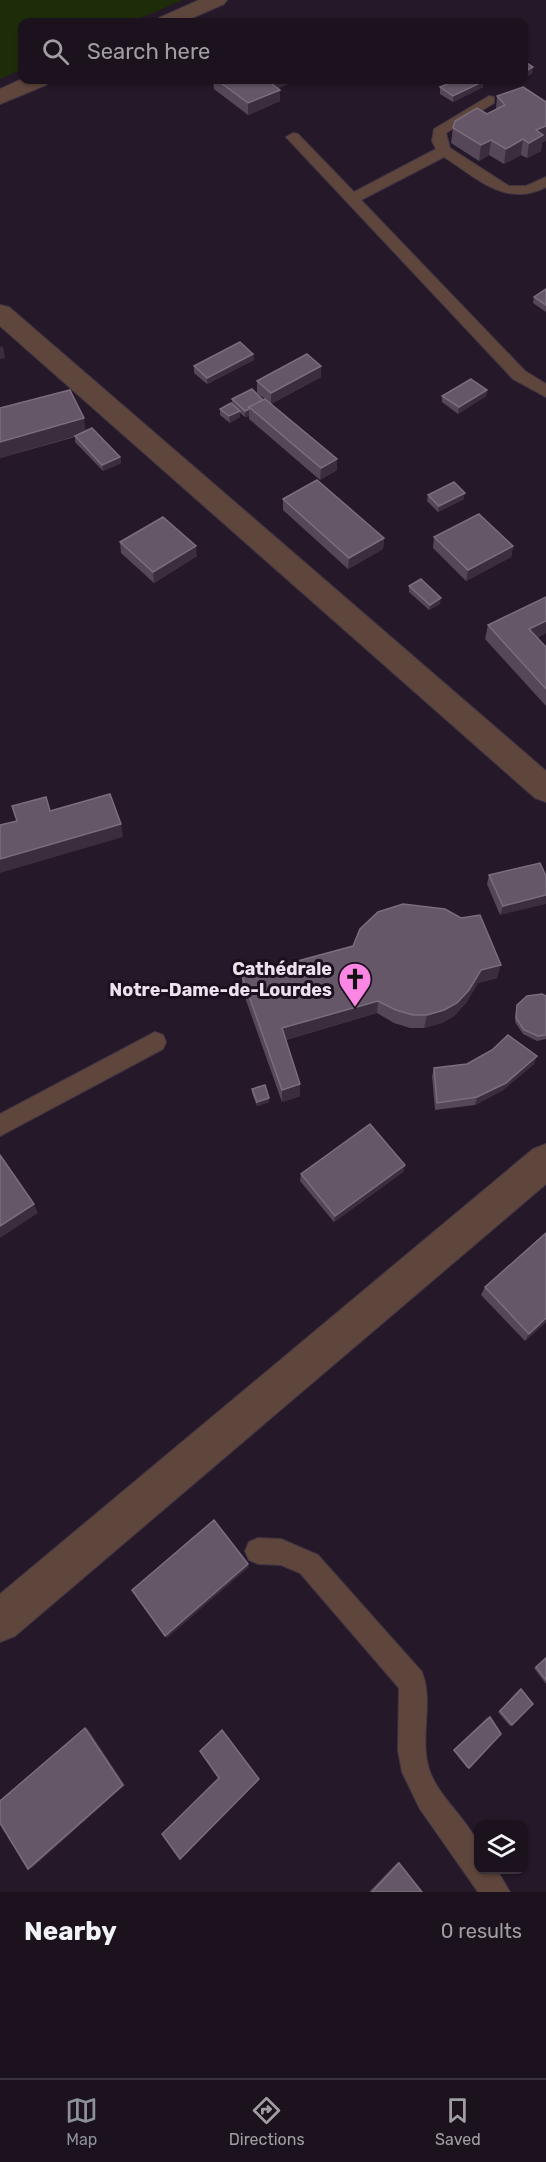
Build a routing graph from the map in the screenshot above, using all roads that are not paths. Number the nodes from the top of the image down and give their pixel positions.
1 (217, 0) edge
2 (175, 18) edge
3 (29, 84) edge
4 (0, 97) edge
5 (489, 100) dead end
6 (293, 137) dead end
7 (444, 151) junction
8 (546, 181) edge
9 (352, 199) junction
10 (0, 313) edge
11 (546, 391) edge
12 (546, 789) edge
13 (155, 1042) dead end
14 (0, 1126) edge
15 (546, 1161) edge
16 (258, 1551) dead end
17 (0, 1621) edge
18 (474, 1861) edge
19 (483, 1874) edge
20 (496, 1892) edge

1 - 2 street
3 - 4 street
5 - 7 lane
6 - 9 lane
7 - 8 lane
7 - 9 lane
9 - 11 lane
10 - 12 street
13 - 14 lane
15 - 17 street
16 - 18 lane
19 - 20 lane

